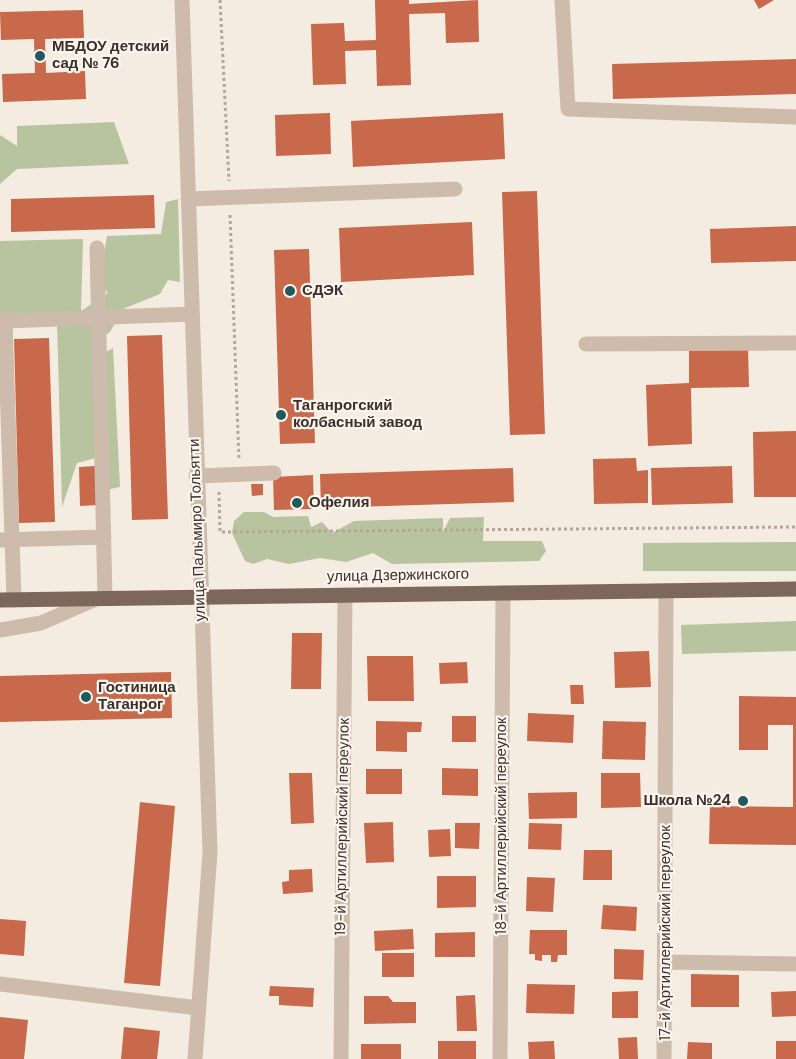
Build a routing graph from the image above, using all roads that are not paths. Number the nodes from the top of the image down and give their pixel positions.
1 (182, 0) edge
2 (562, 0) edge
3 (796, 117) edge
4 (455, 189) dead end
5 (188, 200) junction
6 (97, 248) dead end
7 (191, 314) junction
8 (99, 318) junction
9 (796, 343) edge
10 (586, 344) dead end
11 (274, 473) dead end
12 (196, 476) junction
13 (104, 537) junction
14 (6, 540) edge
15 (796, 589) edge
16 (666, 591) junction
17 (503, 593) junction
18 (345, 595) junction
19 (200, 597) junction
20 (100, 598) junction
21 (7, 600) edge
22 (0, 630) edge
23 (667, 962) junction
24 (796, 964) edge
25 (0, 984) edge
26 (198, 1008) junction
27 (195, 1059) edge
28 (341, 1059) edge
29 (500, 1059) edge
30 (664, 1059) edge

1 - 5 street, улица Пальмиро Тольятти
2 - 3 street
4 - 5 street
5 - 7 street, улица Пальмиро Тольятти
6 - 8 street
7 - 8 street
7 - 12 street, улица Пальмиро Тольятти
8 - 13 street
8 - 14 street
9 - 10 street
11 - 12 street
12 - 19 street, улица Пальмиро Тольятти
13 - 14 street
13 - 20 street
14 - 21 street
15 - 16 main road, улица Дзержинского
16 - 17 main road, улица Дзержинского
16 - 23 street, 17-й Артиллерийский переулок
17 - 18 main road, улица Дзержинского
17 - 29 street, 18-й Артиллерийский переулок
18 - 19 main road, улица Дзержинского
18 - 28 street, 19-й Артиллерийский переулок
19 - 20 main road, улица Дзержинского
19 - 26 street, улица Пальмиро Тольятти
20 - 21 main road, улица Дзержинского
20 - 22 street
23 - 24 street
23 - 30 street, 17-й Артиллерийский переулок
25 - 26 street
26 - 27 street, улица Пальмиро Тольятти

